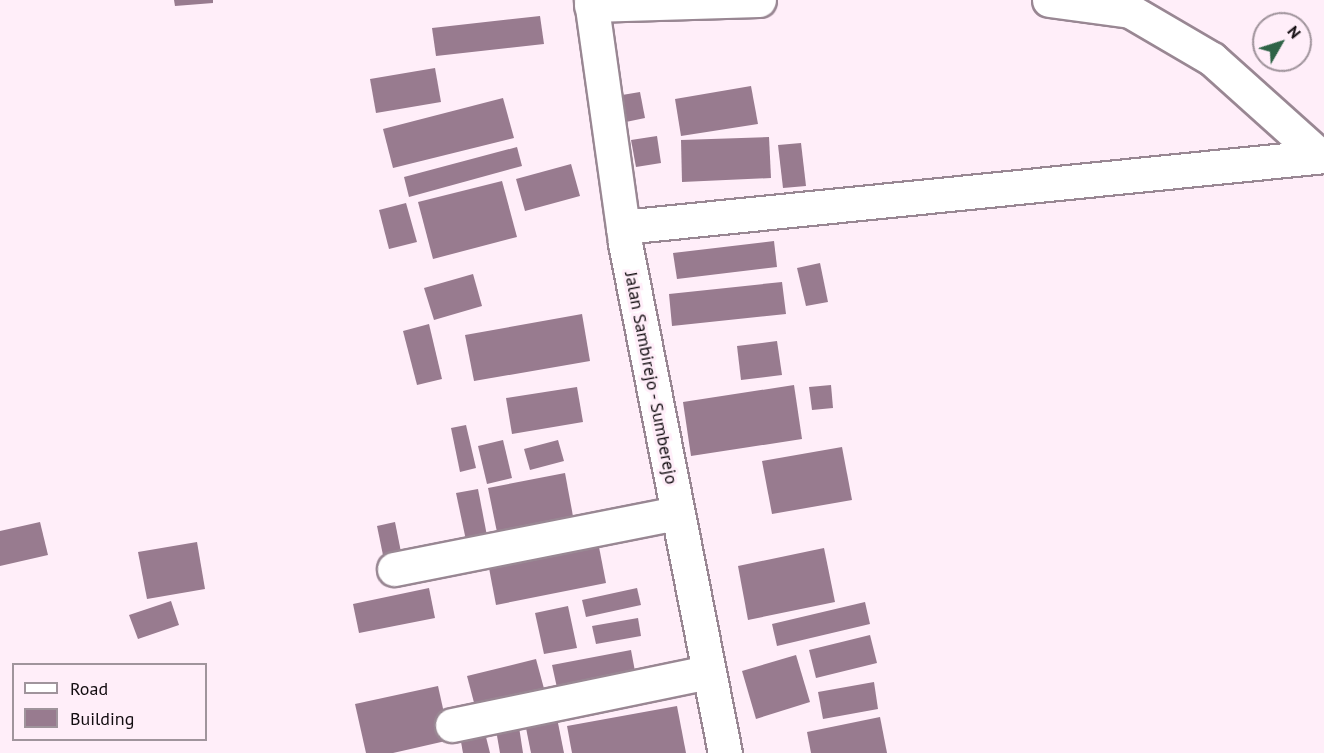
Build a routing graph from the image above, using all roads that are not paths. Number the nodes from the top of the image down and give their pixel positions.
1 (759, 0) edge
2 (1049, 0) edge
3 (591, 2) edge
4 (1322, 156) edge
5 (623, 227) junction
6 (676, 513) junction
7 (394, 569) dead end
8 (708, 672) junction
9 (452, 725) dead end
10 (725, 753) edge

1 - 3 street
2 - 4 street
3 - 5 street, Jalan Sambirejo - Sumberejo
4 - 5 street
5 - 6 street, Jalan Sambirejo - Sumberejo
6 - 7 street
6 - 8 street, Jalan Sambirejo - Sumberejo
8 - 9 street
8 - 10 street, Jalan Sambirejo - Sumberejo

